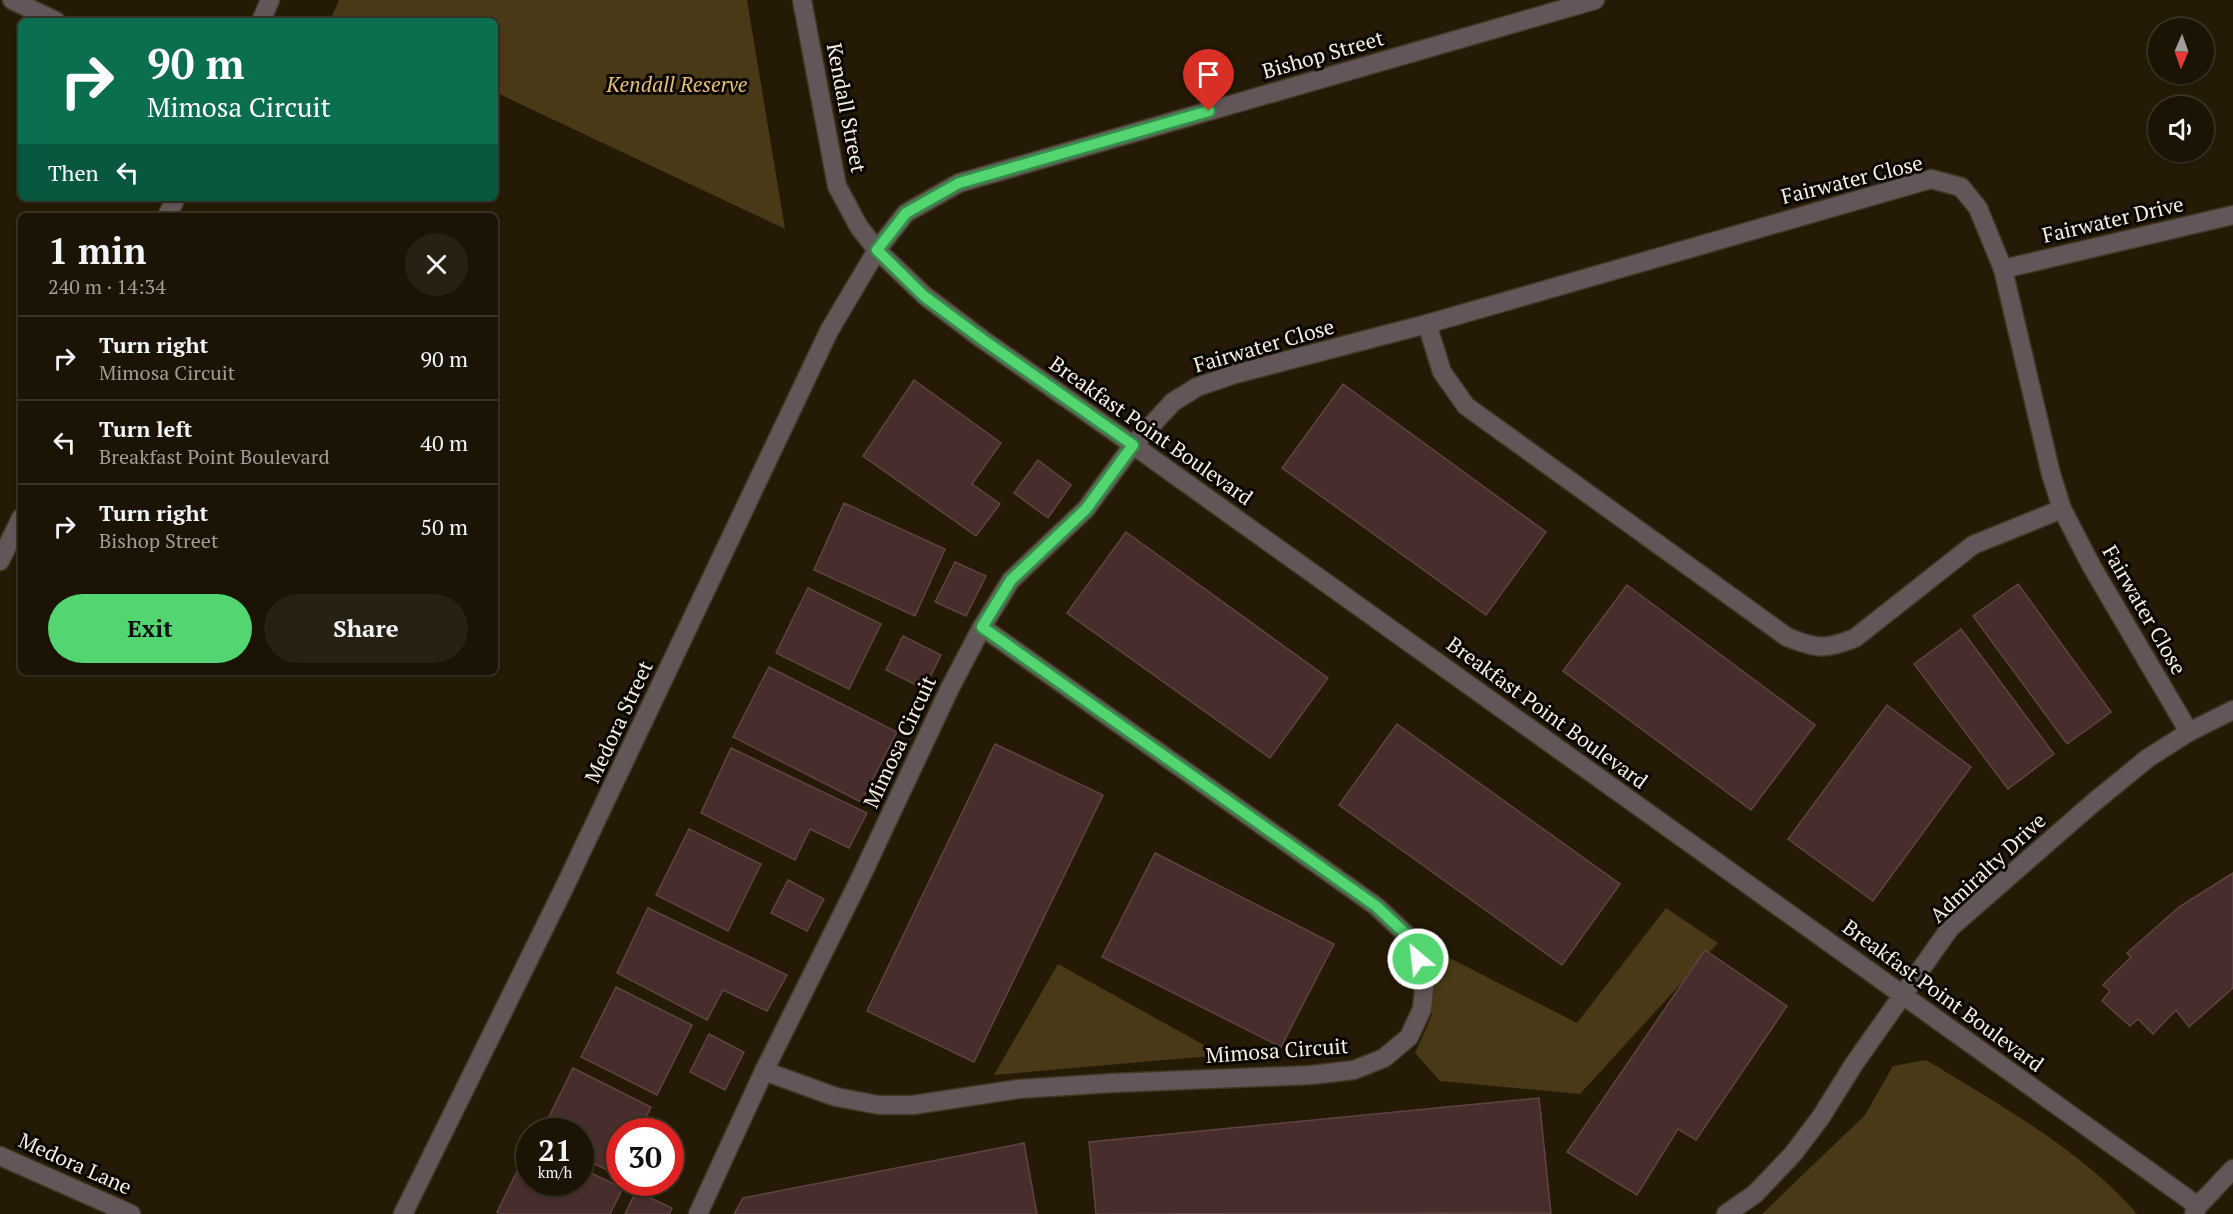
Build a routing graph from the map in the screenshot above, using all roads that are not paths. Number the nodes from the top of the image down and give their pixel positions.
1 (12, 0) edge
2 (270, 0) edge
3 (802, 0) edge
4 (1595, 0) edge
5 (50, 18) edge
6 (262, 18) edge
7 (2233, 214) edge
8 (877, 250) junction
9 (2003, 269) junction
10 (1427, 324) junction
11 (1133, 445) junction
12 (2062, 509) junction
13 (18, 524) edge
14 (0, 561) edge
15 (982, 627) junction
16 (2233, 710) edge
17 (2189, 732) junction
18 (1903, 995) junction
19 (764, 1071) junction
20 (0, 1156) edge
21 (2233, 1169) edge
22 (2196, 1210) edge
23 (131, 1214) edge
24 (403, 1214) edge
25 (698, 1214) edge
26 (1726, 1214) edge

1 - 5 street
2 - 6 street
3 - 8 street, Kendall Street
4 - 8 street, Bishop Street
7 - 9 street, Fairwater Drive
8 - 11 street, Breakfast Point Boulevard
8 - 24 street, Medora Street
9 - 10 street, Fairwater Close
9 - 12 street, Fairwater Close
10 - 11 street, Fairwater Close
10 - 12 street
11 - 15 street, Mimosa Circuit
11 - 18 street, Breakfast Point Boulevard
12 - 17 street, Fairwater Close
13 - 14 street
15 - 19 street, Mimosa Circuit
15 - 19 street, Mimosa Circuit
16 - 17 street, Admiralty Drive
17 - 18 street, Admiralty Drive
18 - 22 street, Breakfast Point Boulevard
18 - 26 street, Admiralty Drive
19 - 25 street, Mimosa Circuit
20 - 23 street, Medora Lane
21 - 22 street

